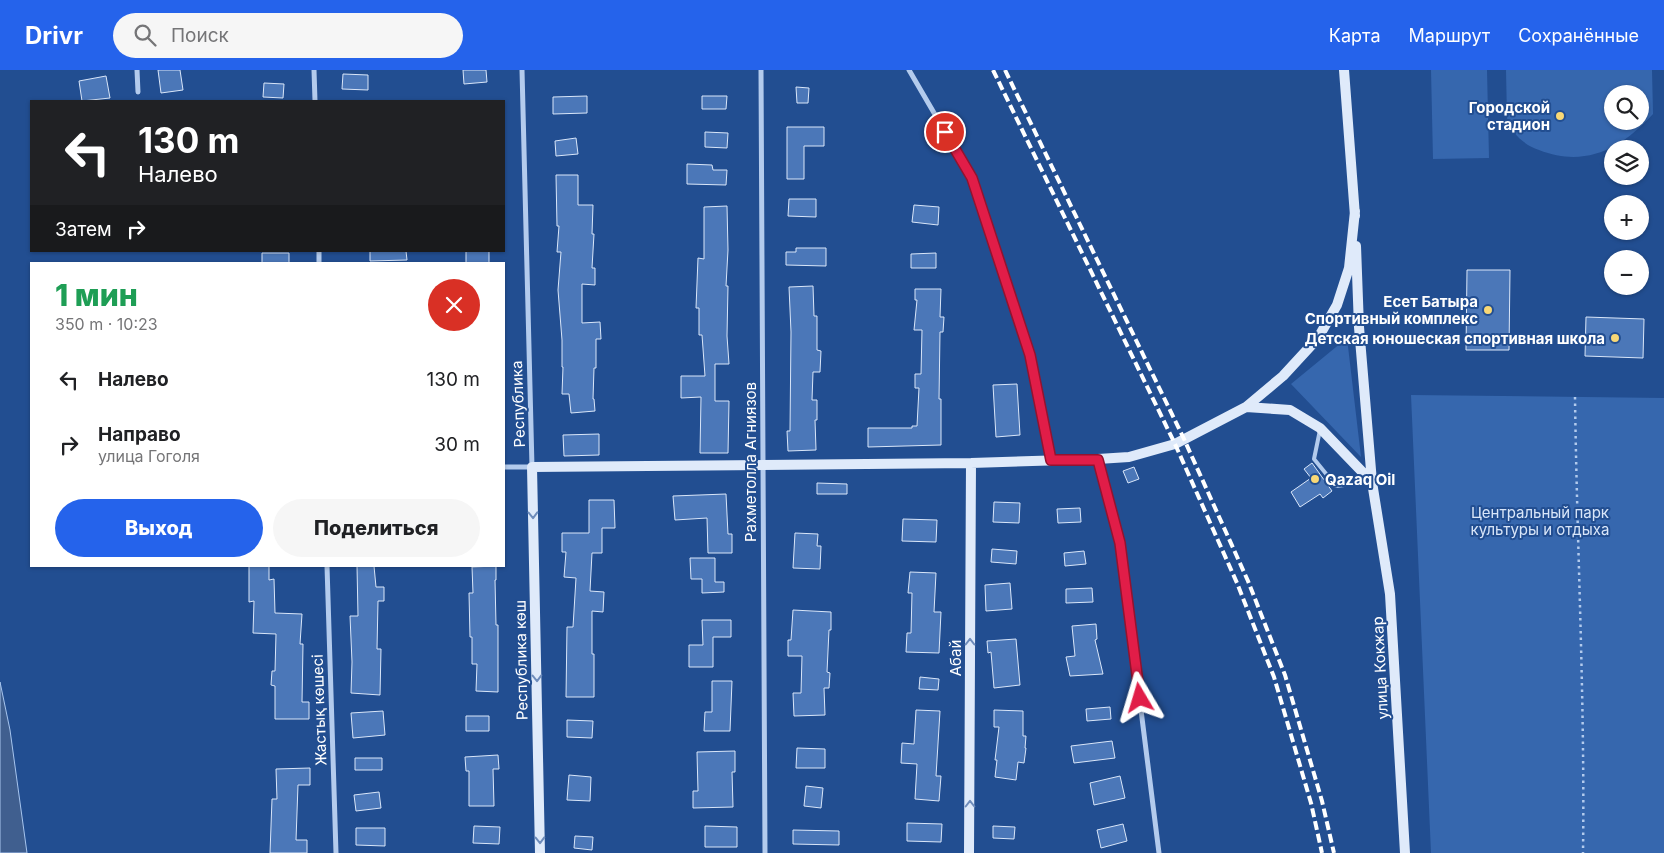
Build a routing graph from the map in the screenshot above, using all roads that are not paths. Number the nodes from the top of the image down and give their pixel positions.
1 (137, 70) edge
2 (314, 70) edge
3 (522, 70) edge
4 (761, 70) edge
5 (909, 70) edge
6 (1344, 70) edge
7 (138, 92) dead end
8 (315, 100) edge
9 (1355, 211) junction
10 (1246, 407) junction
11 (1320, 428) junction
12 (1051, 460) junction
13 (1098, 460) junction
14 (971, 463) junction
15 (763, 464) junction
16 (505, 467) edge
17 (532, 467) junction
18 (1372, 482) junction
19 (328, 567) edge
20 (336, 853) edge
21 (540, 853) edge
22 (765, 853) edge
23 (970, 853) edge
24 (1159, 853) edge
25 (1405, 853) edge

1 - 7 street
2 - 8 street
3 - 17 street, Республика
4 - 15 street, Рахметолла Агниязов
5 - 12 street
6 - 9 main road
9 - 10 main road
9 - 18 main road, улица Кокжар
10 - 11 main road
10 - 13 main road
11 - 18 main road
11 - 18 lane
12 - 13 main road
12 - 14 main road
13 - 24 street
14 - 15 main road
23 -> 14 main road, Абай
15 - 17 main road
15 - 22 street, Рахметолла Агниязов
16 - 17 street
17 -> 21 main road, Республика көш
18 - 25 main road, улица Кокжар
19 - 20 street, Жастық көшесі

